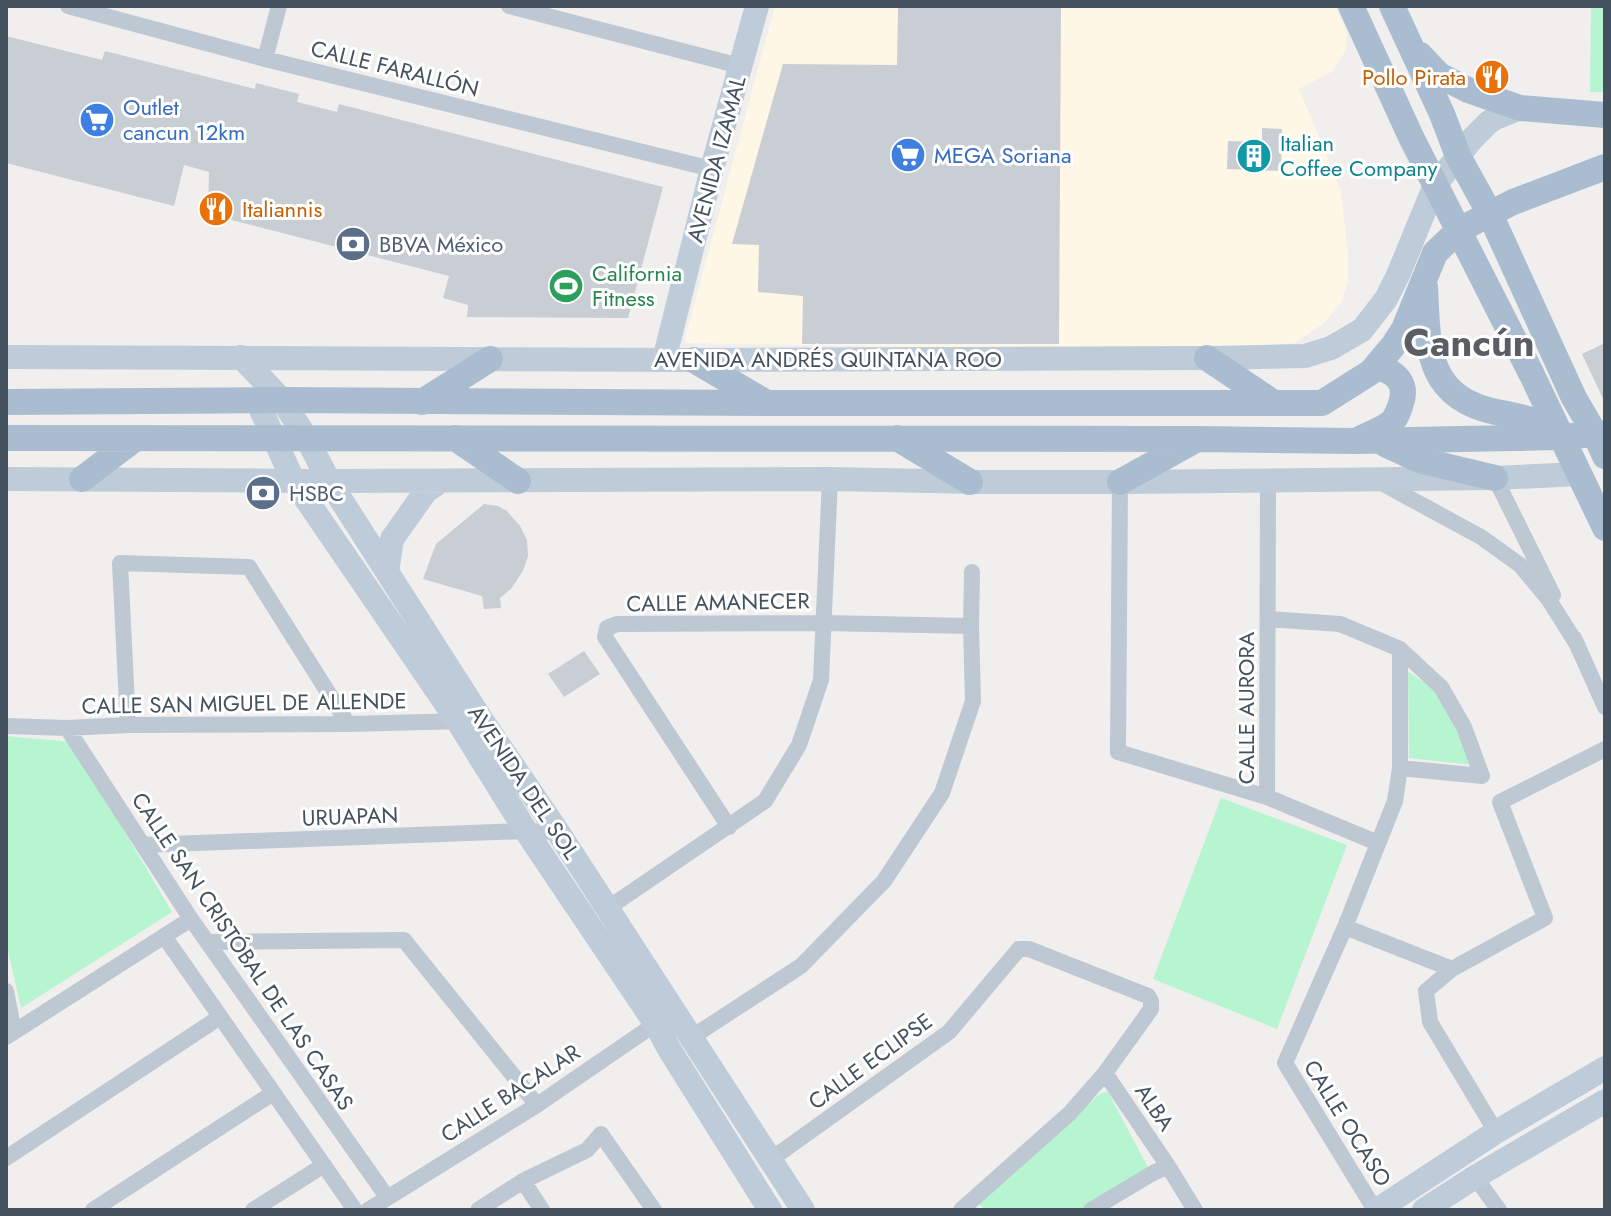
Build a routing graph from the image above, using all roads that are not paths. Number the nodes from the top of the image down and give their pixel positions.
1 (68, 6) edge
2 (279, 6) edge
3 (509, 6) edge
4 (757, 6) edge
5 (1351, 6) edge
6 (1392, 6) edge
7 (1409, 44) junction
8 (265, 59) junction
9 (740, 66) junction
10 (1520, 108) junction
11 (1605, 115) edge
12 (1458, 156) junction
13 (1605, 167) edge
14 (712, 169) junction
15 (1435, 185) junction
16 (1490, 214) junction
17 (1459, 230) junction
18 (1425, 279) junction
19 (6, 357) edge
20 (241, 357) junction
21 (1207, 358) junction
22 (490, 359) junction
23 (664, 360) junction
24 (694, 360) junction
25 (1376, 367) junction
26 (6, 387) edge
27 (269, 401) junction
28 (6, 402) edge
29 (33, 402) junction
30 (421, 402) junction
31 (768, 403) junction
32 (1274, 403) junction
33 (1562, 437) junction
34 (6, 438) edge
35 (136, 438) junction
36 (455, 438) junction
37 (897, 438) junction
38 (274, 439) junction
39 (307, 439) junction
40 (1197, 439) junction
41 (1367, 441) junction
42 (1602, 441) edge
43 (1593, 472) edge
44 (1495, 478) junction
45 (6, 479) edge
46 (82, 479) junction
47 (830, 479) junction
48 (248, 480) junction
49 (293, 480) junction
50 (1377, 480) junction
51 (329, 481) junction
52 (441, 481) junction
53 (518, 481) junction
54 (1268, 481) junction
55 (970, 482) junction
56 (1120, 482) junction
57 (318, 519) junction
58 (1605, 528) edge
59 (387, 572) junction
60 (972, 572) dead end
61 (1268, 619) junction
62 (825, 623) junction
63 (971, 626) junction
64 (1578, 646) junction
65 (1400, 649) junction
66 (1605, 707) edge
67 (457, 720) junction
68 (483, 722) junction
69 (348, 724) junction
70 (128, 725) junction
71 (6, 726) edge
72 (67, 728) junction
73 (1605, 749) edge
74 (1400, 768) junction
75 (1267, 797) junction
76 (729, 827) junction
77 (526, 831) junction
78 (558, 832) junction
79 (1378, 843) junction
80 (143, 845) junction
81 (608, 908) junction
82 (191, 919) junction
83 (1345, 927) junction
84 (164, 936) junction
85 (207, 942) junction
86 (1452, 969) junction
87 (6, 991) edge
88 (220, 1017) junction
89 (665, 1017) junction
90 (10, 1034) edge
91 (692, 1037) junction
92 (1605, 1068) edge
93 (1105, 1073) junction
94 (273, 1093) junction
95 (1605, 1101) edge
96 (537, 1105) junction
97 (1496, 1132) junction
98 (6, 1158) edge
99 (770, 1160) junction
100 (324, 1165) junction
101 (1168, 1166) junction
102 (1475, 1177) junction
103 (523, 1181) junction
104 (387, 1197) junction
105 (93, 1210) edge
106 (253, 1210) edge
107 (355, 1210) edge
108 (368, 1210) edge
109 (478, 1210) edge
110 (542, 1210) edge
111 (654, 1210) edge
112 (770, 1210) edge
113 (803, 1210) edge
114 (961, 1210) edge
115 (1091, 1210) edge
116 (1195, 1210) edge
117 (1376, 1210) edge
118 (1424, 1210) edge
119 (1499, 1210) edge

1 - 8 street, CALLE FARALLÓN
2 - 8 street
3 - 9 street
4 - 9 street, AVENIDA IZAMAL
5 - 15 main road
6 - 7 main road
7 - 10 main road
7 - 12 main road
8 - 14 street, CALLE FARALLÓN
9 - 14 street, AVENIDA IZAMAL
10 - 11 main road
10 - 12 street, AVENIDA ANDRÉS QUINTANA ROO
12 - 15 street, AVENIDA ANDRÉS QUINTANA ROO
12 - 16 main road
13 - 16 main road, AVENIDA ANDRÉS QUINTANA ROO
14 - 23 street, AVENIDA IZAMAL
15 - 17 main road
15 - 21 street, AVENIDA ANDRÉS QUINTANA ROO
16 - 17 main road, AVENIDA ANDRÉS QUINTANA ROO
16 - 42 main road
17 - 18 main road, AVENIDA ANDRÉS QUINTANA ROO
17 - 33 main road
18 - 25 main road, AVENIDA ANDRÉS QUINTANA ROO
18 - 33 main road
19 - 20 street, AVENIDA ANDRÉS QUINTANA ROO
20 - 22 street, AVENIDA ANDRÉS QUINTANA ROO
20 - 27 street, AVENIDA DEL SOL
21 - 24 street, AVENIDA ANDRÉS QUINTANA ROO
21 - 32 main road
22 - 23 street, AVENIDA ANDRÉS QUINTANA ROO
22 - 30 main road
23 - 24 street, AVENIDA ANDRÉS QUINTANA ROO
24 - 31 main road
25 - 32 main road, AVENIDA ANDRÉS QUINTANA ROO
25 - 41 main road
26 - 29 main road
27 - 29 main road, AVENIDA ANDRÉS QUINTANA ROO
27 - 30 main road, AVENIDA ANDRÉS QUINTANA ROO
27 - 38 street, AVENIDA DEL SOL
27 - 39 street, AVENIDA DEL SOL
28 - 29 main road, AVENIDA ANDRÉS QUINTANA ROO
30 - 31 main road, AVENIDA ANDRÉS QUINTANA ROO
31 - 32 main road, AVENIDA ANDRÉS QUINTANA ROO
33 - 41 main road
33 - 42 main road
33 - 43 main road
34 - 35 main road
35 - 38 main road
35 - 46 main road
36 - 37 main road
36 - 39 main road
36 - 53 main road
37 - 40 main road
37 - 55 main road
38 - 39 main road
38 - 49 street, AVENIDA DEL SOL
39 - 51 street, AVENIDA DEL SOL
40 - 41 main road
40 - 56 main road
41 - 44 main road
43 - 44 street
43 - 58 main road
44 - 50 street
44 - 64 street
45 - 46 street
46 - 48 street
47 - 53 street
47 - 55 street
47 - 62 street
48 - 49 street
48 - 57 street
49 - 51 street
49 - 57 street, AVENIDA DEL SOL
50 - 54 street
50 - 64 street
51 - 52 street
51 - 59 street, AVENIDA DEL SOL
52 - 53 street
52 - 59 street
54 - 56 street
54 - 61 street, CALLE AURORA
55 - 56 street
56 - 75 street, CALLE AURORA
57 - 67 street, AVENIDA DEL SOL
59 - 68 street, AVENIDA DEL SOL
60 - 63 street
61 - 65 street
61 - 75 street, CALLE AURORA
62 - 63 street, CALLE AMANECER
62 - 76 street
62 - 76 street, CALLE AMANECER
63 - 91 street
64 - 66 street
65 - 74 street, CALLE OCASO
65 - 74 street
67 - 68 street, CALLE SAN MIGUEL DE ALLENDE
67 - 69 street, CALLE SAN MIGUEL DE ALLENDE
67 - 77 street, AVENIDA DEL SOL
68 - 78 street, AVENIDA DEL SOL
69 - 70 street, CALLE SAN MIGUEL DE ALLENDE
69 - 70 street
70 - 72 street, CALLE SAN MIGUEL DE ALLENDE
71 - 72 street, CALLE SAN MIGUEL DE ALLENDE
72 - 80 street, CALLE SAN CRISTÓBAL DE LAS CASAS
73 - 86 street
74 - 79 street, CALLE OCASO
75 - 79 street
76 - 81 street
77 - 78 street, URUAPAN
77 - 80 street, URUAPAN
77 - 89 street, AVENIDA DEL SOL
78 - 81 street, AVENIDA DEL SOL
79 - 83 street, CALLE OCASO
80 - 82 street, CALLE SAN CRISTÓBAL DE LAS CASAS
81 - 89 street, AVENIDA DEL SOL
82 - 84 street
82 - 85 street, CALLE SAN CRISTÓBAL DE LAS CASAS
83 - 86 street
83 - 117 street, CALLE OCASO
84 - 88 street
84 - 90 street
85 - 96 street
85 - 104 street, CALLE SAN CRISTÓBAL DE LAS CASAS
86 - 97 street
87 - 90 street
88 - 94 street
88 - 98 street
89 - 91 street, AVENIDA DEL SOL
89 - 96 street, CALLE BACALAR
89 - 112 street, AVENIDA DEL SOL
91 - 99 street, AVENIDA DEL SOL
92 - 97 street
93 - 99 street, CALLE ECLIPSE
93 - 101 street, ALBA
93 - 114 street, CALLE ECLIPSE
94 - 100 street
94 - 105 street
95 - 102 street
96 - 104 street, CALLE BACALAR
97 - 117 street
99 - 113 street, AVENIDA DEL SOL
100 - 106 street
100 - 107 street
101 - 115 street, ALBA
101 - 116 street, ALBA
102 - 118 street
102 - 119 street
103 - 109 street
103 - 110 street
103 - 111 street
104 - 108 street, CALLE BACALAR

